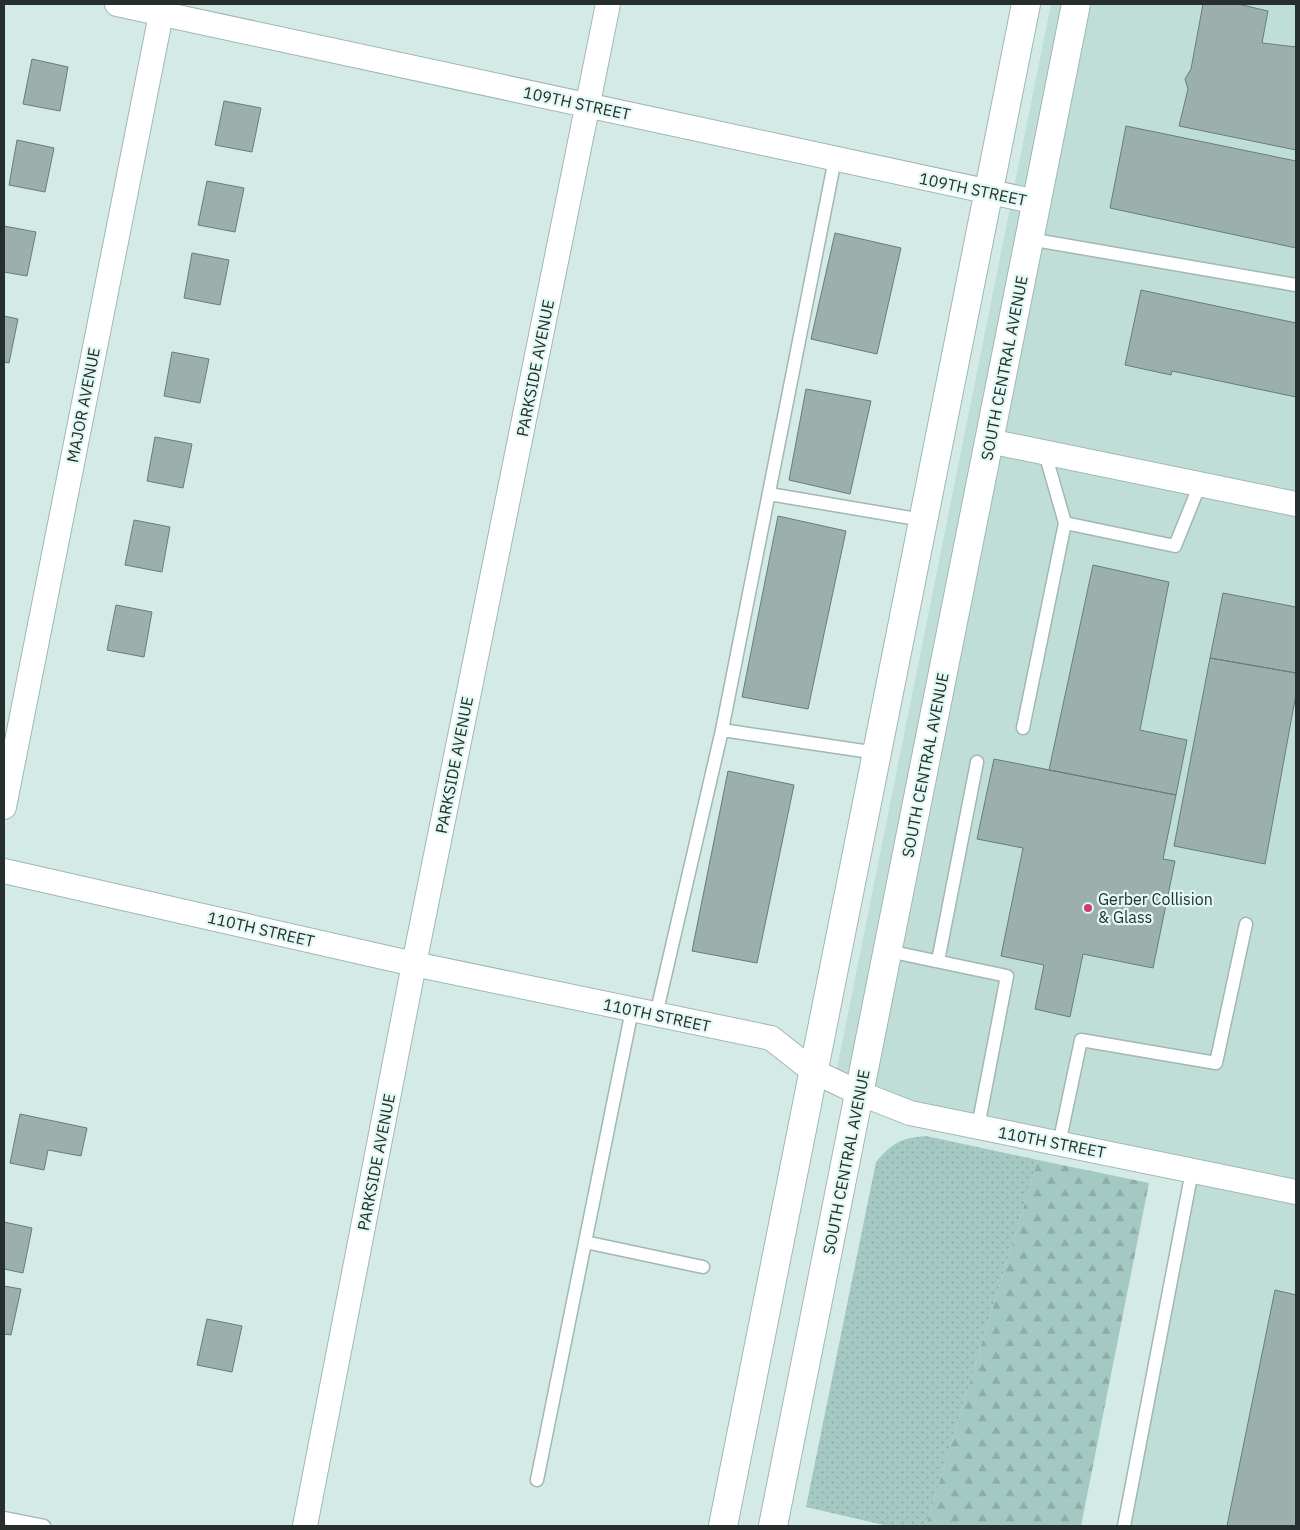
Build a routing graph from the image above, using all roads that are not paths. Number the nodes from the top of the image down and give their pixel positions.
1 (117, 4) edge
2 (608, 4) edge
3 (1026, 4) edge
4 (1076, 4) edge
5 (162, 8) edge
6 (588, 105) junction
7 (835, 159) junction
8 (988, 192) junction
9 (1037, 202) junction
10 (1029, 239) junction
11 (1296, 285) edge
12 (989, 441) junction
13 (1045, 453) junction
14 (1200, 484) junction
15 (769, 494) junction
16 (1296, 504) edge
17 (923, 520) junction
18 (1065, 523) junction
19 (1023, 728) dead end
20 (722, 730) junction
21 (877, 753) junction
22 (976, 762) dead end
23 (4, 807) edge
24 (4, 871) edge
25 (1246, 924) dead end
26 (888, 951) junction
27 (938, 961) junction
28 (414, 964) junction
29 (632, 1010) junction
30 (656, 1014) junction
31 (813, 1071) junction
32 (859, 1093) junction
33 (978, 1127) junction
34 (1059, 1144) junction
35 (1192, 1171) junction
36 (1296, 1188) edge
37 (585, 1242) junction
38 (703, 1267) dead end
39 (537, 1480) dead end
40 (4, 1518) edge
41 (44, 1526) edge
42 (305, 1526) edge
43 (723, 1526) edge
44 (773, 1526) edge
45 (1124, 1526) edge

1 - 5 street, 109TH STREET
2 - 6 street, PARKSIDE AVENUE
3 - 8 street
4 - 9 street, SOUTH CENTRAL AVENUE
5 - 6 street, 109TH STREET
5 - 23 street, MAJOR AVENUE
6 - 7 street, 109TH STREET
6 - 28 street, PARKSIDE AVENUE
7 - 8 street, 109TH STREET
7 - 15 lane
8 - 9 street, 109TH STREET
8 - 17 street
9 - 10 street, SOUTH CENTRAL AVENUE
10 - 11 lane
10 - 12 street, SOUTH CENTRAL AVENUE
12 - 13 street
12 - 26 street, SOUTH CENTRAL AVENUE
13 - 14 street
13 - 18 lane
14 - 16 street
14 - 18 lane
15 - 17 lane
15 - 20 lane
17 - 21 street
18 - 19 lane
20 - 21 lane
20 - 30 lane
21 - 31 street
22 - 27 lane
24 - 28 street, 110TH STREET
25 - 34 lane
26 - 27 lane
26 - 32 street, SOUTH CENTRAL AVENUE
27 - 33 lane
28 - 29 street, 110TH STREET
28 - 42 street, PARKSIDE AVENUE
29 - 30 street, 110TH STREET
29 - 37 lane
30 - 31 street, 110TH STREET
31 - 32 street, 110TH STREET
31 - 43 street
32 - 33 street, 110TH STREET
32 - 44 street, SOUTH CENTRAL AVENUE
33 - 34 street, 110TH STREET
34 - 35 street, 110TH STREET
35 - 36 street, 110TH STREET
35 - 45 lane
37 - 38 lane
37 - 39 lane
40 - 41 lane

